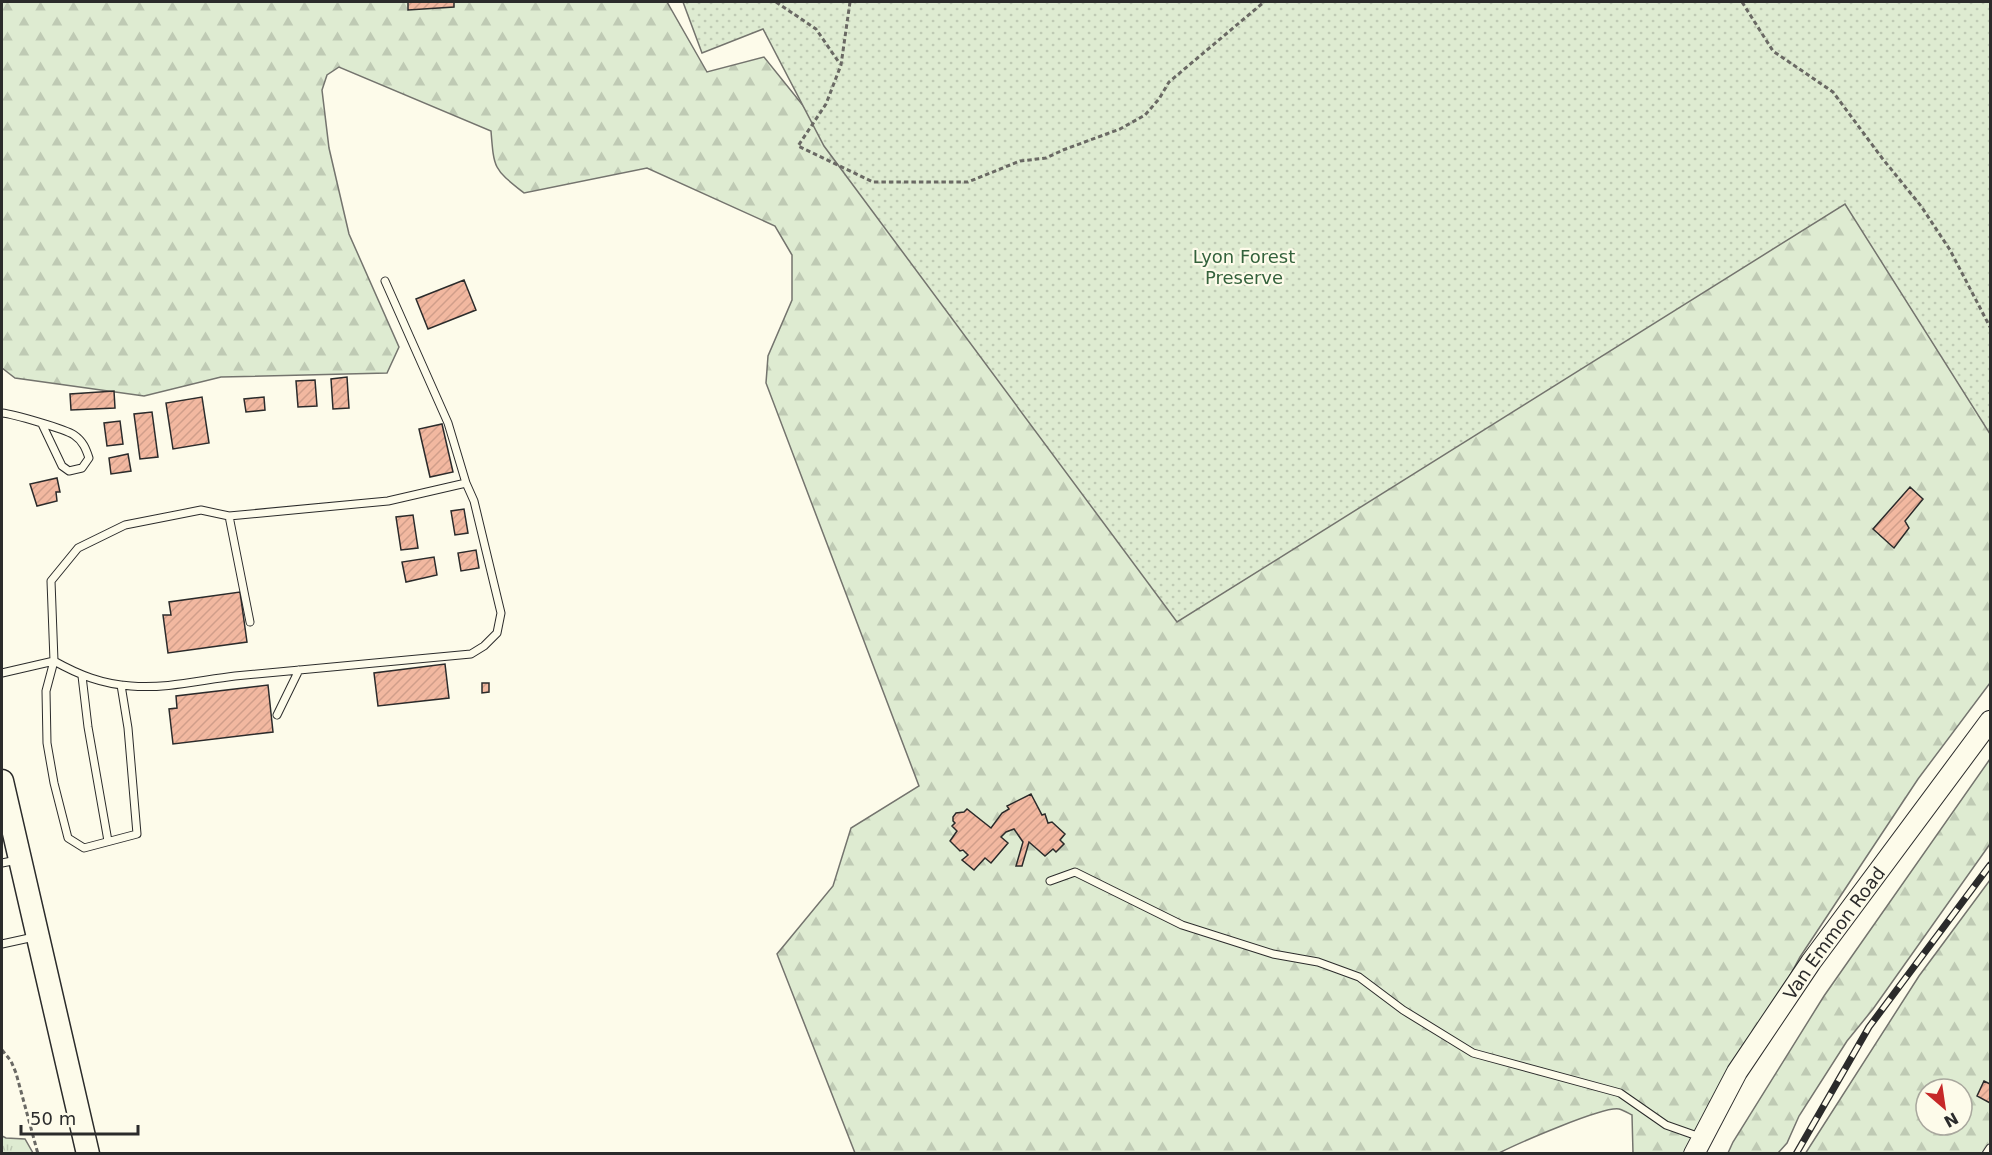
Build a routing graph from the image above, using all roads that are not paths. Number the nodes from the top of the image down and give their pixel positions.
1 (385, 281) dead end
2 (2, 413) edge
3 (42, 424) junction
4 (466, 483) junction
5 (229, 516) junction
6 (250, 622) dead end
7 (54, 661) junction
8 (299, 670) junction
9 (2, 673) edge
10 (82, 676) junction
11 (121, 685) junction
12 (277, 715) dead end
13 (1990, 721) edge
14 (2, 781) edge
15 (108, 841) junction
16 (11, 861) edge
17 (1050, 880) dead end
18 (37, 936) junction
19 (2, 944) edge
20 (1698, 1146) edge
21 (1990, 1148) edge
22 (87, 1154) edge
23 (1986, 1154) edge

1 - 4 lane
2 - 3 lane
3 - 3 lane
4 - 5 lane
4 - 8 lane
5 - 6 lane
5 - 7 lane
7 - 9 lane
7 - 10 lane
7 - 15 lane
8 - 11 lane
8 - 12 lane
10 - 11 lane
10 - 15 lane
11 - 15 lane
13 - 20 street, Van Emmon Road
14 - 16 main road
16 - 18 main road
17 - 20 lane
18 - 19 lane
18 - 22 main road
21 - 23 lane

